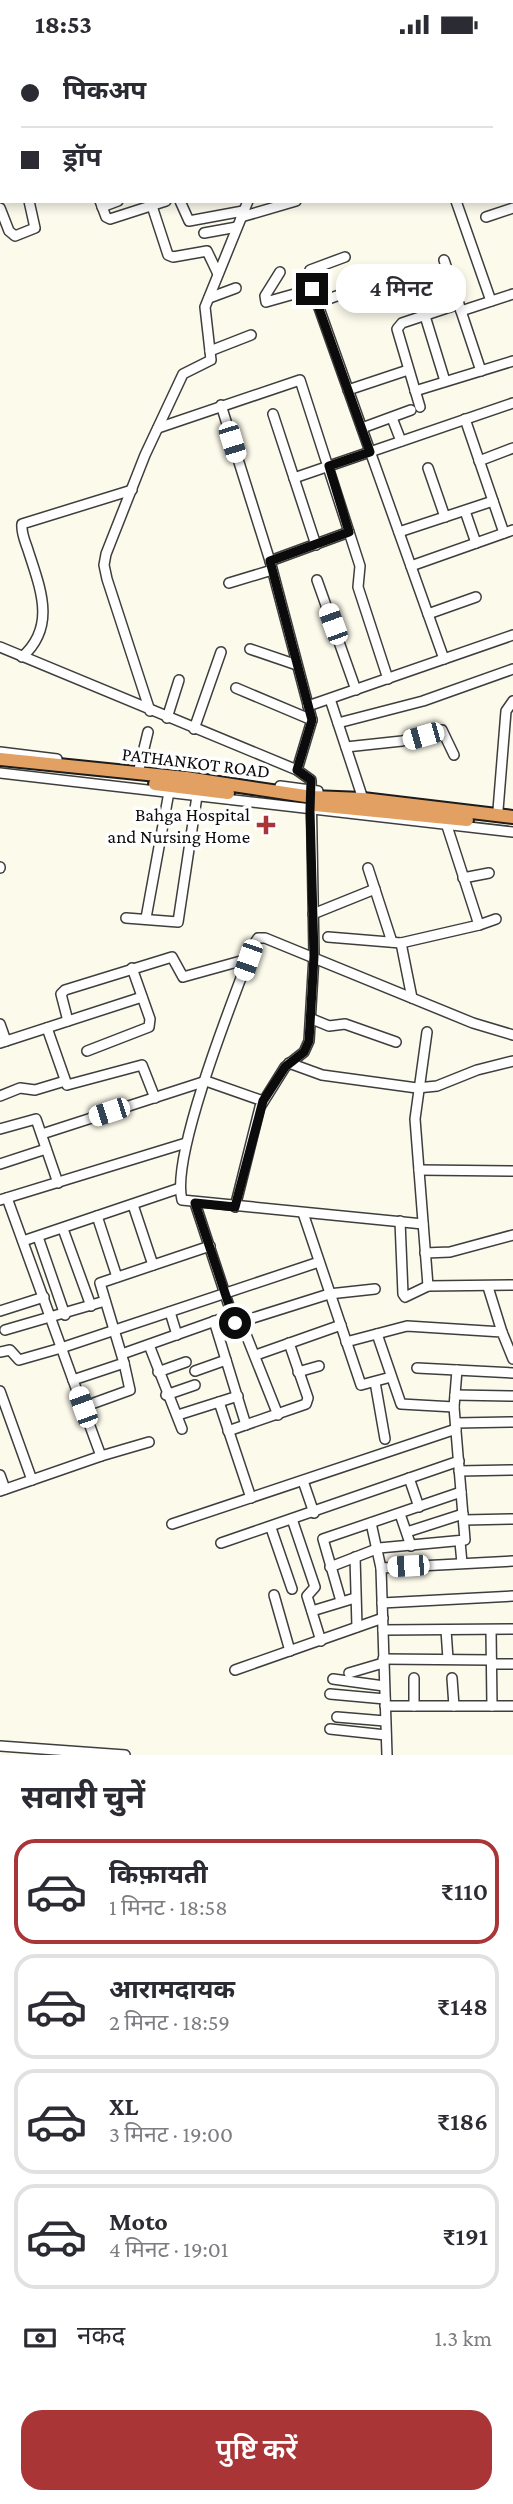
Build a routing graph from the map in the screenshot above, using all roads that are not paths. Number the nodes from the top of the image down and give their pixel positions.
1 (29, 203) edge
2 (158, 203) edge
3 (181, 203) edge
4 (247, 203) edge
5 (288, 203) edge
6 (457, 203) edge
7 (101, 204) edge
8 (0, 208) edge
9 (513, 208) edge
10 (242, 214) junction
11 (486, 217) dead end
12 (237, 227) junction
13 (204, 233) dead end
14 (345, 257) dead end
15 (444, 260) dead end
16 (280, 272) dead end
17 (218, 274) junction
18 (236, 288) dead end
19 (359, 288) dead end
20 (312, 289) junction
21 (513, 294) edge
22 (209, 298) junction
23 (491, 301) junction
24 (317, 303) junction
25 (460, 307) junction
26 (425, 316) junction
27 (251, 335) dead end
28 (210, 351) junction
29 (513, 361) edge
30 (408, 370) junction
31 (481, 371) junction
32 (445, 381) junction
33 (348, 390) junction
34 (415, 391) junction
35 (513, 403) edge
36 (221, 405) junction
37 (273, 414) dead end
38 (391, 418) junction
39 (465, 419) junction
40 (159, 428) junction
41 (362, 428) junction
42 (401, 441) junction
43 (513, 448) edge
44 (370, 452) junction
45 (479, 461) junction
46 (329, 466) junction
47 (428, 467) dead end
48 (294, 478) junction
49 (132, 490) junction
50 (493, 501) junction
51 (464, 511) junction
52 (445, 517) junction
53 (508, 531) edge
54 (349, 532) junction
55 (399, 532) junction
56 (476, 543) junction
57 (316, 545) junction
58 (271, 566) junction
59 (411, 566) junction
60 (317, 580) dead end
61 (229, 583) dead end
62 (476, 597) dead end
63 (428, 614) junction
64 (513, 635) edge
65 (0, 647) edge
66 (250, 649) dead end
67 (221, 652) dead end
68 (22, 657) junction
69 (444, 659) junction
70 (297, 665) junction
71 (513, 669) edge
72 (388, 679) junction
73 (179, 680) dead end
74 (236, 688) dead end
75 (356, 689) junction
76 (330, 699) junction
77 (513, 701) edge
78 (308, 706) junction
79 (150, 711) junction
80 (167, 717) junction
81 (312, 720) junction
82 (338, 723) junction
83 (509, 725) edge
84 (194, 729) junction
85 (148, 732) dead end
86 (346, 747) junction
87 (0, 752) edge
88 (454, 755) dead end
89 (0, 759) edge
90 (0, 766) edge
91 (139, 769) junction
92 (297, 770) junction
93 (0, 773) edge
94 (169, 792) junction
95 (197, 796) junction
96 (363, 797) junction
97 (312, 800) junction
98 (498, 810) junction
99 (513, 811) edge
100 (513, 817) edge
101 (513, 825) edge
102 (447, 826) junction
103 (513, 832) edge
104 (368, 868) dead end
105 (489, 873) dead end
106 (463, 878) junction
107 (375, 889) junction
108 (313, 914) junction
109 (126, 918) dead end
110 (146, 918) junction
111 (496, 919) dead end
112 (479, 925) junction
113 (328, 937) dead end
114 (396, 942) junction
115 (314, 956) junction
116 (248, 960) junction
117 (132, 968) junction
118 (142, 997) junction
119 (412, 998) junction
120 (312, 1019) junction
121 (68, 1021) junction
122 (0, 1024) edge
123 (47, 1028) junction
124 (427, 1032) dead end
125 (513, 1035) edge
126 (3, 1042) edge
127 (396, 1042) dead end
128 (87, 1051) dead end
129 (513, 1061) edge
130 (289, 1063) junction
131 (65, 1081) junction
132 (206, 1081) junction
133 (417, 1088) junction
134 (0, 1095) edge
135 (155, 1098) junction
136 (263, 1101) junction
137 (0, 1129) edge
138 (42, 1134) junction
139 (186, 1143) junction
140 (46, 1149) junction
141 (0, 1164) edge
142 (419, 1170) junction
143 (513, 1171) edge
144 (58, 1183) junction
145 (180, 1188) junction
146 (4, 1199) edge
147 (195, 1203) junction
148 (133, 1205) junction
149 (235, 1207) junction
150 (303, 1213) junction
151 (97, 1216) junction
152 (400, 1221) junction
153 (423, 1224) junction
154 (62, 1229) junction
155 (513, 1235) edge
156 (38, 1237) junction
157 (23, 1241) junction
158 (210, 1246) junction
159 (425, 1254) junction
160 (319, 1262) junction
161 (153, 1265) junction
162 (117, 1277) junction
163 (513, 1285) edge
164 (428, 1286) junction
165 (488, 1286) junction
166 (375, 1289) dead end
167 (226, 1294) junction
168 (329, 1294) junction
169 (44, 1297) junction
170 (105, 1301) junction
171 (91, 1306) junction
172 (0, 1311) edge
173 (170, 1312) junction
174 (65, 1315) junction
175 (232, 1315) junction
176 (0, 1316) edge
177 (51, 1319) junction
178 (214, 1321) junction
179 (241, 1322) junction
180 (341, 1325) junction
181 (115, 1331) junction
182 (2, 1332) edge
183 (502, 1332) junction
184 (377, 1334) junction
185 (177, 1335) junction
186 (346, 1342) junction
187 (289, 1343) junction
188 (149, 1345) junction
189 (510, 1345) edge
190 (61, 1348) junction
191 (0, 1352) edge
192 (256, 1355) junction
193 (123, 1359) junction
194 (513, 1359) edge
195 (226, 1360) junction
196 (186, 1362) dead end
197 (318, 1366) dead end
198 (417, 1368) dead end
199 (457, 1370) junction
200 (195, 1371) dead end
201 (158, 1372) junction
202 (298, 1372) junction
203 (513, 1373) edge
204 (391, 1377) junction
205 (73, 1380) junction
206 (374, 1382) junction
207 (195, 1385) dead end
208 (0, 1391) edge
209 (166, 1395) junction
210 (238, 1395) junction
211 (455, 1395) junction
212 (513, 1396) edge
213 (219, 1402) junction
214 (83, 1407) junction
215 (454, 1407) junction
216 (178, 1415) junction
217 (278, 1415) junction
218 (513, 1422) edge
219 (246, 1425) junction
220 (456, 1426) junction
221 (182, 1429) dead end
222 (228, 1431) junction
223 (385, 1439) dead end
224 (149, 1442) dead end
225 (101, 1457) junction
226 (459, 1466) junction
227 (513, 1471) edge
228 (0, 1475) edge
229 (409, 1478) junction
230 (32, 1480) junction
231 (303, 1481) junction
232 (3, 1490) edge
233 (461, 1492) junction
234 (251, 1498) junction
235 (419, 1507) junction
236 (314, 1513) junction
237 (400, 1514) junction
238 (463, 1517) junction
239 (513, 1519) edge
240 (292, 1520) junction
241 (370, 1523) junction
242 (172, 1524) dead end
243 (271, 1528) junction
244 (407, 1532) junction
245 (460, 1542) junction
246 (220, 1543) dead end
247 (411, 1546) junction
248 (379, 1548) junction
249 (355, 1557) junction
250 (513, 1561) edge
251 (462, 1563) junction
252 (330, 1567) junction
253 (381, 1567) junction
254 (292, 1589) dead end
255 (274, 1595) dead end
256 (513, 1596) edge
257 (355, 1598) junction
258 (341, 1601) junction
259 (382, 1603) junction
260 (312, 1611) junction
261 (383, 1618) junction
262 (357, 1627) junction
263 (513, 1629) edge
264 (383, 1630) junction
265 (446, 1630) junction
266 (491, 1630) junction
267 (321, 1641) junction
268 (290, 1651) junction
269 (448, 1659) junction
270 (383, 1661) junction
271 (491, 1662) junction
272 (513, 1664) edge
273 (235, 1671) dead end
274 (349, 1673) dead end
275 (414, 1678) dead end
276 (453, 1678) dead end
277 (333, 1679) dead end
278 (384, 1686) junction
279 (330, 1694) dead end
280 (385, 1702) junction
281 (414, 1706) junction
282 (454, 1706) junction
283 (492, 1706) junction
284 (513, 1706) edge
285 (337, 1717) dead end
286 (386, 1721) junction
287 (330, 1729) dead end
288 (386, 1735) junction
289 (0, 1746) edge
290 (23, 1751) edge
291 (102, 1754) edge
292 (125, 1755) edge
293 (387, 1755) edge

1 - 8 street
2 - 7 street
2 - 17 street
3 - 10 street
4 - 10 street
5 - 10 street
6 - 23 street
9 - 11 street
10 - 12 street
12 - 13 street
12 - 17 street
14 - 20 street
15 - 25 street
16 - 20 street
17 - 22 street
18 - 22 street
19 - 24 street
20 - 24 street
21 - 23 street
22 - 28 street
23 - 25 street
24 - 33 street
25 - 26 street
25 - 31 street
26 - 30 street
26 - 32 street
27 - 28 street
28 - 40 street
29 - 31 street
30 - 33 street
30 - 34 street
31 - 32 street
32 - 34 street
33 - 41 street
34 - 38 street
35 - 39 street
36 - 40 street
36 - 46 street
36 - 58 street
37 - 48 street
38 - 41 street
38 - 42 street
39 - 42 street
39 - 45 street
40 - 49 street
41 - 44 street
42 - 44 street
43 - 45 street
44 - 46 street
44 - 55 street
45 - 50 street
46 - 48 street
46 - 54 street
47 - 52 street
48 - 57 street
49 - 68 street
49 - 79 street
50 - 51 street
50 - 53 street
51 - 52 street
51 - 56 street
52 - 55 street
53 - 56 street
54 - 57 street
54 - 72 street
55 - 59 street
56 - 59 street
57 - 58 street
58 - 61 street
58 - 70 street
59 - 63 street
60 - 75 street
62 - 63 street
63 - 69 street
64 - 69 street
65 - 68 street
66 - 70 street
67 - 84 street
68 - 79 street
69 - 72 street
70 - 78 street
71 - 82 street
72 - 75 street
73 - 80 street
74 - 81 street
75 - 76 street
76 - 78 street
76 - 82 street
77 - 83 street
78 - 81 street
79 - 80 street
80 - 84 street
81 - 92 street
82 - 86 street
83 - 98 street
84 - 92 street
85 - 91 street
86 - 88 street
86 - 96 street
87 - 91 street
89 - 97 highway, PATHANKOT ROAD
90 - 97 highway
91 - 97 street
92 - 97 street
93 - 94 street
94 - 95 street
94 - 110 street
95 - 97 street
95 - 110 street
96 - 97 highway, PATHANKOT ROAD
96 - 98 street
96 - 100 highway, PATHANKOT ROAD
97 - 101 highway
97 - 102 street
97 - 108 street
98 - 99 street
102 - 103 street
102 - 106 street
104 - 107 street
105 - 106 street
106 - 112 street
107 - 108 street
107 - 114 street
108 - 115 street
109 - 110 street
111 - 112 street
112 - 114 street
113 - 114 street
114 - 119 street
115 - 116 street
115 - 119 street
115 - 120 street
116 - 117 street
116 - 132 street
117 - 118 street
117 - 121 street
118 - 121 street
118 - 128 street
119 - 125 street
120 - 127 street
120 - 130 street
121 - 123 street
122 - 126 street
123 - 126 street
123 - 131 street
124 - 133 street
129 - 133 street
130 - 133 street
130 - 136 street
131 - 134 street
131 - 135 street
132 - 135 street
132 - 136 street
132 - 139 street
133 - 142 street
135 - 138 street
136 - 149 street
137 - 138 street
138 - 140 street
139 - 144 street
139 - 145 street
140 - 141 street
140 - 144 street
142 - 143 street
142 - 153 street
144 - 146 street
145 - 147 street
145 - 148 street
146 - 157 street
147 - 149 street
147 - 158 street
148 - 151 street
148 - 161 street
149 - 150 street
150 - 152 street
150 - 160 street
151 - 154 street
151 - 162 street
152 - 153 street
152 - 164 street
153 - 159 street
154 - 156 street
154 - 171 street
155 - 159 street
156 - 157 street
156 - 174 street
157 - 169 street
158 - 161 street
158 - 167 street
159 - 164 street
160 - 167 street
160 - 168 street
161 - 162 street
162 - 170 street
163 - 165 street
164 - 165 street
165 - 183 street
166 - 168 street
167 - 173 street
167 - 175 street
168 - 179 street
168 - 180 street
169 - 172 street
169 - 177 street
170 - 171 street
170 - 181 street
171 - 174 street
173 - 181 street
173 - 185 street
174 - 177 street
175 - 178 street
175 - 179 street
176 - 182 street
177 - 182 street
177 - 190 street
178 - 185 street
178 - 195 street
179 - 192 street
180 - 186 street
180 - 187 street
181 - 190 street
181 - 193 street
183 - 184 street
183 - 189 street
184 - 186 street
184 - 204 street
185 - 188 street
186 - 206 street
187 - 192 street
187 - 202 street
188 - 193 street
188 - 201 street
189 - 194 street
190 - 191 street
190 - 205 street
192 - 217 street
193 - 205 street
193 - 214 street
195 - 200 street
195 - 210 street
196 - 201 street
197 - 202 street
198 - 199 street
199 - 203 street
199 - 211 street
201 - 209 street
202 - 217 street
204 - 206 street
204 - 215 street
205 - 214 street
206 - 223 street
207 - 209 street
208 - 230 street
209 - 216 street
210 - 213 street
210 - 219 street
211 - 212 street
211 - 215 street
213 - 216 street
213 - 222 street
214 - 225 street
215 - 220 street
216 - 221 street
217 - 219 street
218 - 220 street
219 - 222 street
220 - 226 street
220 - 231 street
222 - 234 street
224 - 225 street
225 - 230 street
226 - 227 street
226 - 229 street
226 - 233 street
228 - 232 street
229 - 235 street
229 - 236 street
230 - 232 street
231 - 234 street
231 - 236 street
233 - 235 street
233 - 238 street
234 - 242 street
235 - 237 street
236 - 240 street
237 - 241 street
237 - 244 street
238 - 239 street
238 - 244 street
238 - 245 street
240 - 243 street
240 - 260 street
241 - 248 street
241 - 252 street
243 - 246 street
243 - 254 street
244 - 247 street
245 - 247 street
245 - 251 street
247 - 248 street
248 - 249 street
248 - 253 street
249 - 252 street
249 - 257 street
250 - 251 street
251 - 253 street
252 - 258 street
253 - 259 street
255 - 268 street
256 - 259 street
257 - 258 street
257 - 262 street
258 - 260 street
259 - 261 street
260 - 267 street
261 - 262 street
261 - 264 street
262 - 267 street
263 - 266 street
264 - 265 street
264 - 270 street
265 - 266 street
265 - 269 street
266 - 271 street
267 - 268 street
268 - 273 street
269 - 270 street
269 - 271 street
270 - 274 street
270 - 278 street
271 - 272 street
271 - 283 street
275 - 281 street
276 - 282 street
277 - 278 street
278 - 280 street
279 - 280 street
280 - 281 street
280 - 286 street
281 - 282 street
282 - 283 street
283 - 284 street
285 - 286 street
286 - 288 street
287 - 288 street
288 - 293 street
289 - 290 street
290 - 291 street
291 - 292 street

